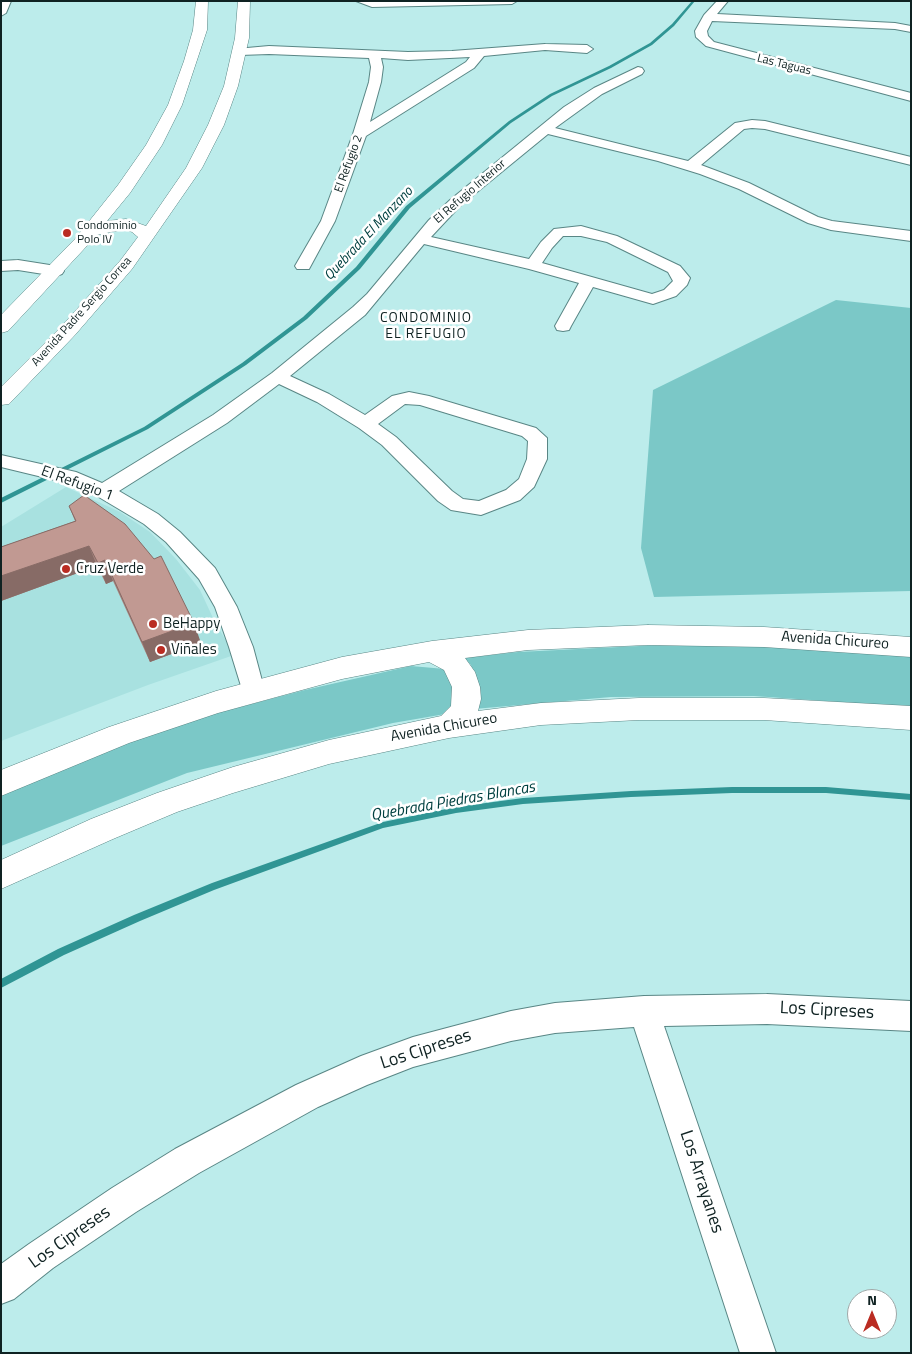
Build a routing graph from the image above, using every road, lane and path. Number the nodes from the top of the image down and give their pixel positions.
1 (6, 1) edge
2 (202, 1) edge
3 (244, 1) edge
4 (512, 1) edge
5 (723, 1) edge
6 (416, 2) edge
7 (361, 6) edge
8 (1, 13) edge
9 (708, 17) junction
10 (911, 29) edge
11 (588, 49) dead end
12 (240, 51) junction
13 (480, 53) junction
14 (375, 56) junction
15 (638, 72) dead end
16 (911, 97) edge
17 (545, 130) junction
18 (360, 134) junction
19 (911, 161) edge
20 (691, 166) junction
21 (92, 231) junction
22 (911, 236) edge
23 (147, 237) junction
24 (420, 239) junction
25 (1, 257) edge
26 (18, 265) junction
27 (532, 265) junction
28 (1, 266) edge
29 (303, 266) dead end
30 (56, 271) junction
31 (588, 282) junction
32 (563, 326) dead end
33 (1, 328) edge
34 (278, 377) junction
35 (1, 399) edge
36 (366, 424) junction
37 (1, 461) edge
38 (104, 491) junction
39 (911, 647) edge
40 (432, 651) junction
41 (253, 692) junction
42 (911, 718) edge
43 (449, 726) junction
44 (1, 783) edge
45 (1, 874) edge
46 (644, 1011) junction
47 (911, 1016) edge
48 (1, 1286) edge
49 (758, 1353) edge

1 - 8 street
2 - 21 street
3 - 12 street, Avenida Padre Sergio Correa
4 - 6 street
5 - 9 street
6 - 7 street
9 - 10 street
9 - 16 street, Las Taguas
11 - 13 street
12 - 14 street
12 - 23 street, Avenida Padre Sergio Correa
13 - 14 street
13 - 18 street
14 - 18 street, El Refugio 2
15 - 17 street, El Refugio Interior
17 - 20 street
17 - 24 street, El Refugio Interior
18 - 29 street, El Refugio 2
19 - 20 street
20 - 22 street
21 - 23 street
21 - 30 street
23 - 35 street, Avenida Padre Sergio Correa
24 - 27 street
24 - 34 street, El Refugio Interior
25 - 26 street
26 - 28 street
26 - 30 street
27 - 31 street
27 - 31 street
30 - 33 street
31 - 32 street
34 - 36 street
34 - 38 street, El Refugio Interior
36 - 36 street
37 - 38 street, El Refugio 1
38 - 41 street, El Refugio 1
39 - 40 street, Avenida Chicureo
40 - 41 street, Avenida Chicureo
40 - 43 street
41 - 44 street, Avenida Chicureo
42 - 43 street, Avenida Chicureo
43 - 45 street, Avenida Chicureo
46 - 47 street, Los Cipreses
46 - 48 street, Los Cipreses
46 - 49 street, Los Arrayanes

